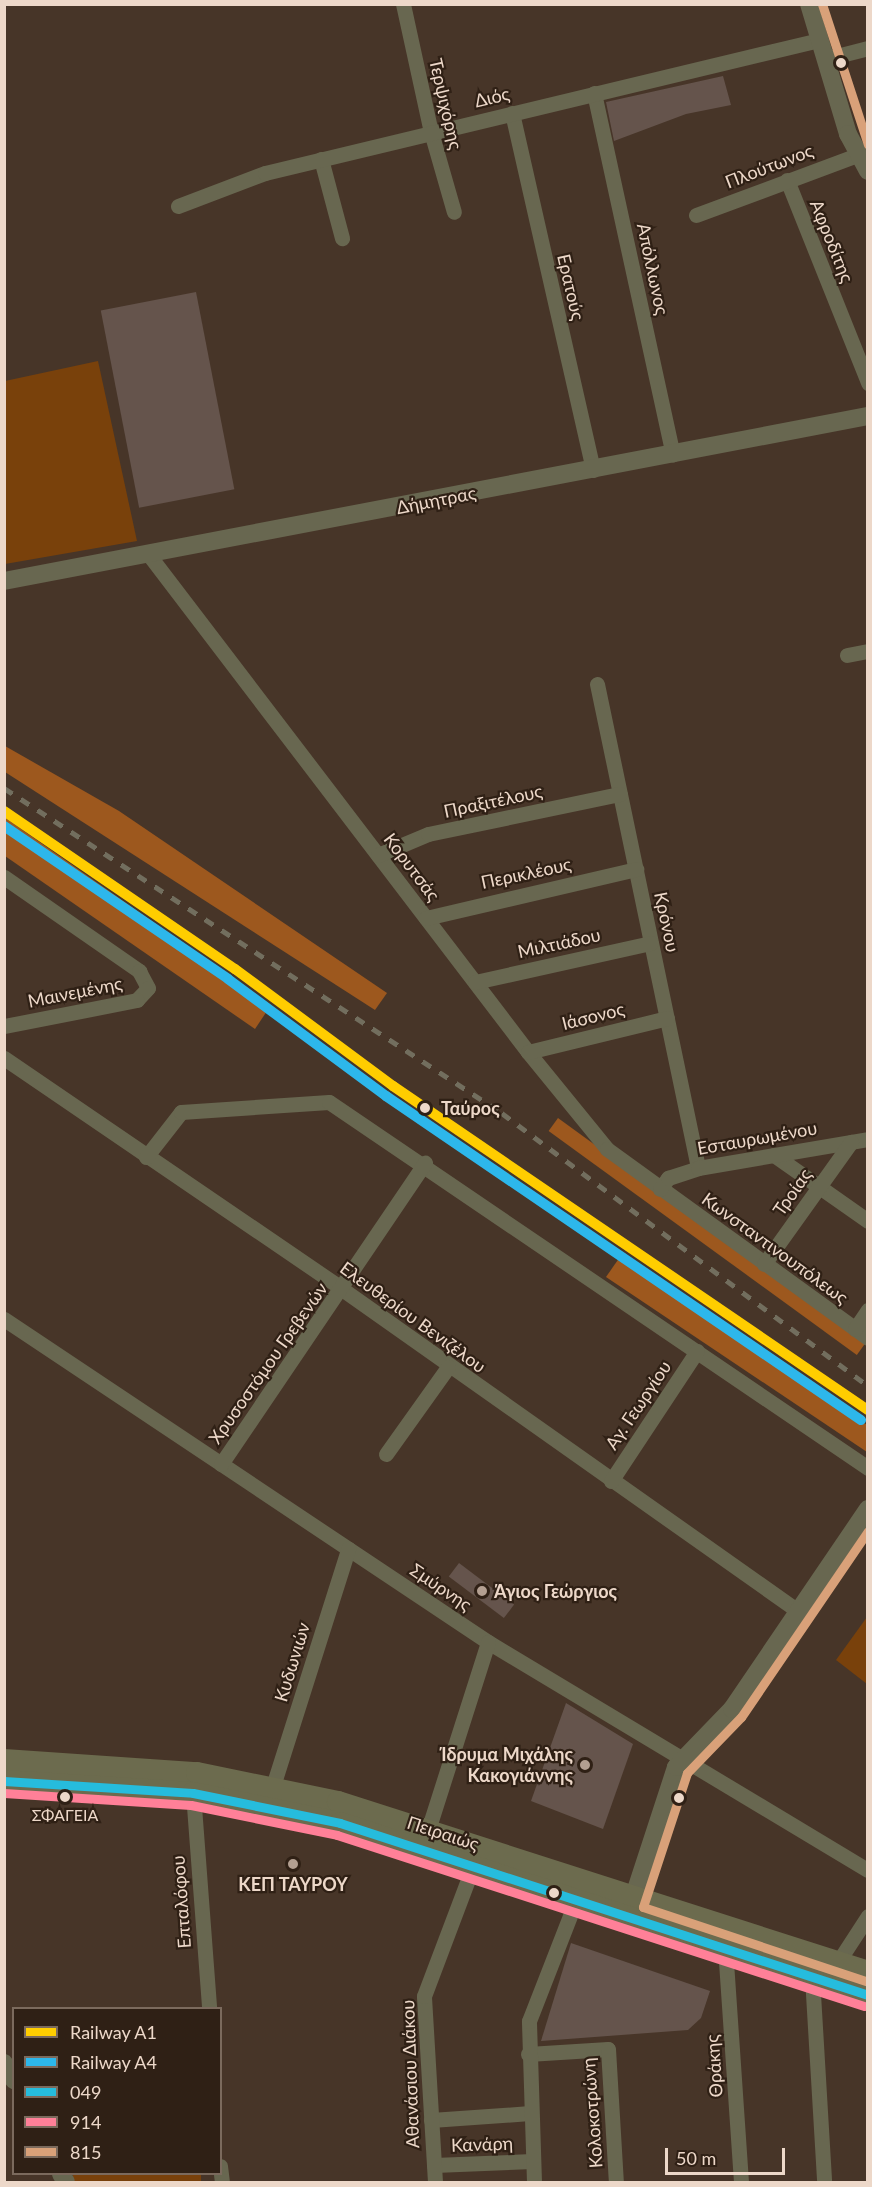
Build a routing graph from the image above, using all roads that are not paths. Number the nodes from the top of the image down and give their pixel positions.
1 (403, 4) edge
2 (809, 4) edge
3 (819, 40) junction
4 (867, 48) edge
5 (825, 59) junction
6 (594, 93) junction
7 (512, 113) junction
8 (431, 132) junction
9 (856, 155) junction
10 (321, 159) junction
11 (867, 171) edge
12 (787, 180) junction
13 (178, 206) dead end
14 (454, 212) dead end
15 (696, 215) dead end
16 (342, 238) dead end
17 (867, 383) edge
18 (867, 416) edge
19 (673, 454) junction
20 (593, 470) junction
21 (149, 555) junction
22 (4, 581) edge
23 (867, 651) edge
24 (847, 655) dead end
25 (597, 684) dead end
26 (620, 794) junction
27 (378, 855) junction
28 (636, 869) junction
29 (4, 877) edge
30 (426, 918) junction
31 (651, 943) junction
32 (475, 982) junction
33 (667, 1018) junction
34 (4, 1026) edge
35 (528, 1052) junction
36 (4, 1058) edge
37 (867, 1139) edge
38 (850, 1142) junction
39 (774, 1155) junction
40 (146, 1157) junction
41 (425, 1163) junction
42 (698, 1168) junction
43 (819, 1187) junction
44 (660, 1189) junction
45 (867, 1221) edge
46 (765, 1264) junction
47 (342, 1289) junction
48 (867, 1310) edge
49 (4, 1319) edge
50 (861, 1333) edge
51 (697, 1351) junction
52 (448, 1367) junction
53 (386, 1454) dead end
54 (221, 1464) junction
55 (867, 1468) edge
56 (611, 1481) junction
57 (867, 1509) edge
58 (348, 1548) junction
59 (798, 1611) junction
60 (488, 1642) junction
61 (4, 1760) edge
62 (682, 1760) junction
63 (4, 1781) edge
64 (273, 1786) junction
65 (193, 1793) junction
66 (429, 1827) junction
67 (474, 1864) junction
68 (867, 1870) edge
69 (577, 1898) junction
70 (631, 1905) junction
71 (867, 1916) edge
72 (725, 1947) junction
73 (838, 1962) junction
74 (867, 1972) edge
75 (812, 1977) junction
76 (867, 1995) edge
77 (209, 2007) edge
78 (528, 2054) junction
79 (4, 2063) edge
80 (12, 2077) edge
81 (530, 2113) junction
82 (431, 2120) junction
83 (533, 2161) junction
84 (434, 2165) junction
85 (435, 2182) edge
86 (534, 2182) edge
87 (616, 2182) edge
88 (741, 2182) edge
89 (824, 2182) edge

1 - 8 street, Τερψιχόρης
2 - 3 street
3 - 5 street
3 - 6 street, Διός
4 - 5 street
5 - 9 street
6 - 7 street, Διός
6 - 19 street, Απόλλωνος
7 - 8 street, Διός
7 - 20 street, Ερατούς
8 - 10 street, Διός
8 - 14 street, Τερψιχόρης
9 - 11 street
9 - 12 street, Πλούτωνος
10 - 13 street, Διός
10 - 16 street
12 - 15 street, Πλούτωνος
12 - 17 street, Αφροδίτης
18 - 19 street, Δήμητρας
19 - 20 street, Δήμητρας
20 - 21 street, Δήμητρας
21 - 22 street, Δήμητρας
21 - 27 street, Κορυτσάς
23 - 24 street
25 - 26 street, Κρόνου
26 - 27 street, Πραξιτέλους
26 - 28 street, Κρόνου
27 - 30 street, Κορυτσάς
28 - 30 street, Περικλέους
28 - 31 street, Κρόνου
29 - 34 street, Μαινεμένης
30 - 32 street, Κορυτσάς
31 - 32 street, Μιλτιάδου
31 - 33 street, Κρόνου
32 - 35 street, Κορυτσάς
33 - 35 street, Ιάσονος
33 - 42 street, Κρόνου
35 - 44 street, Κορυτσάς
36 - 40 street, Ελευθερίου Βενιζέλου
37 - 38 street, Εσταυρωμένου
38 - 39 street, Εσταυρωμένου
38 - 43 street, Τροίας
39 - 42 street, Εσταυρωμένου
39 - 43 street
40 - 41 street
40 - 47 street, Ελευθερίου Βενιζέλου
41 - 47 street, Χρυσοστόμου Γρεβενών
41 - 51 street
42 - 44 street, Εσταυρωμένου
43 - 45 street
43 - 46 street, Τροίας
44 - 46 street, Κωνσταντινουπόλεως
46 - 50 street, Κωνσταντινουπόλεως
47 - 52 street, Ελευθερίου Βενιζέλου
47 - 54 street, Χρυσοστόμου Γρεβενών
48 - 50 street
49 - 54 street, Σμύρνης
51 - 55 street
51 - 56 street, Αγ. Γεωργίου
52 - 53 street
52 - 56 street, Ελευθερίου Βενιζέλου
54 - 58 street, Σμύρνης
56 - 59 street, Ελευθερίου Βενιζέλου
57 - 59 street
58 - 60 street, Σμύρνης
58 - 64 street, Κυδωνιών
59 - 62 street
60 - 62 street, Σμύρνης
60 - 66 street
61 - 64 main road, Πειραιώς
62 - 68 street, Σμύρνης
62 - 70 street
63 - 65 main road, Πειραιώς
64 - 66 main road, Πειραιώς
65 - 67 main road, Πειραιώς
65 - 77 street, Επταλόφου
66 - 70 main road, Πειραιώς
67 - 69 main road, Πειραιώς
67 - 82 street, Αθανάσιου Διάκου
69 - 70 main road, Πειραιώς
69 - 78 street
70 - 72 main road, Πειραιώς
70 - 73 main road, Πειραιώς
71 - 73 street
72 - 75 main road, Πειραιώς
72 - 88 street, Θράκης
73 - 74 main road, Πειραιώς
75 - 76 main road, Πειραιώς
75 - 89 street
78 - 81 street
78 - 87 street, Κολοκοτρώνη
79 - 80 street
81 - 82 street
81 - 83 street
82 - 84 street, Αθανάσιου Διάκου
83 - 84 street, Κανάρη
83 - 86 street
84 - 85 street, Αθανάσιου Διάκου

